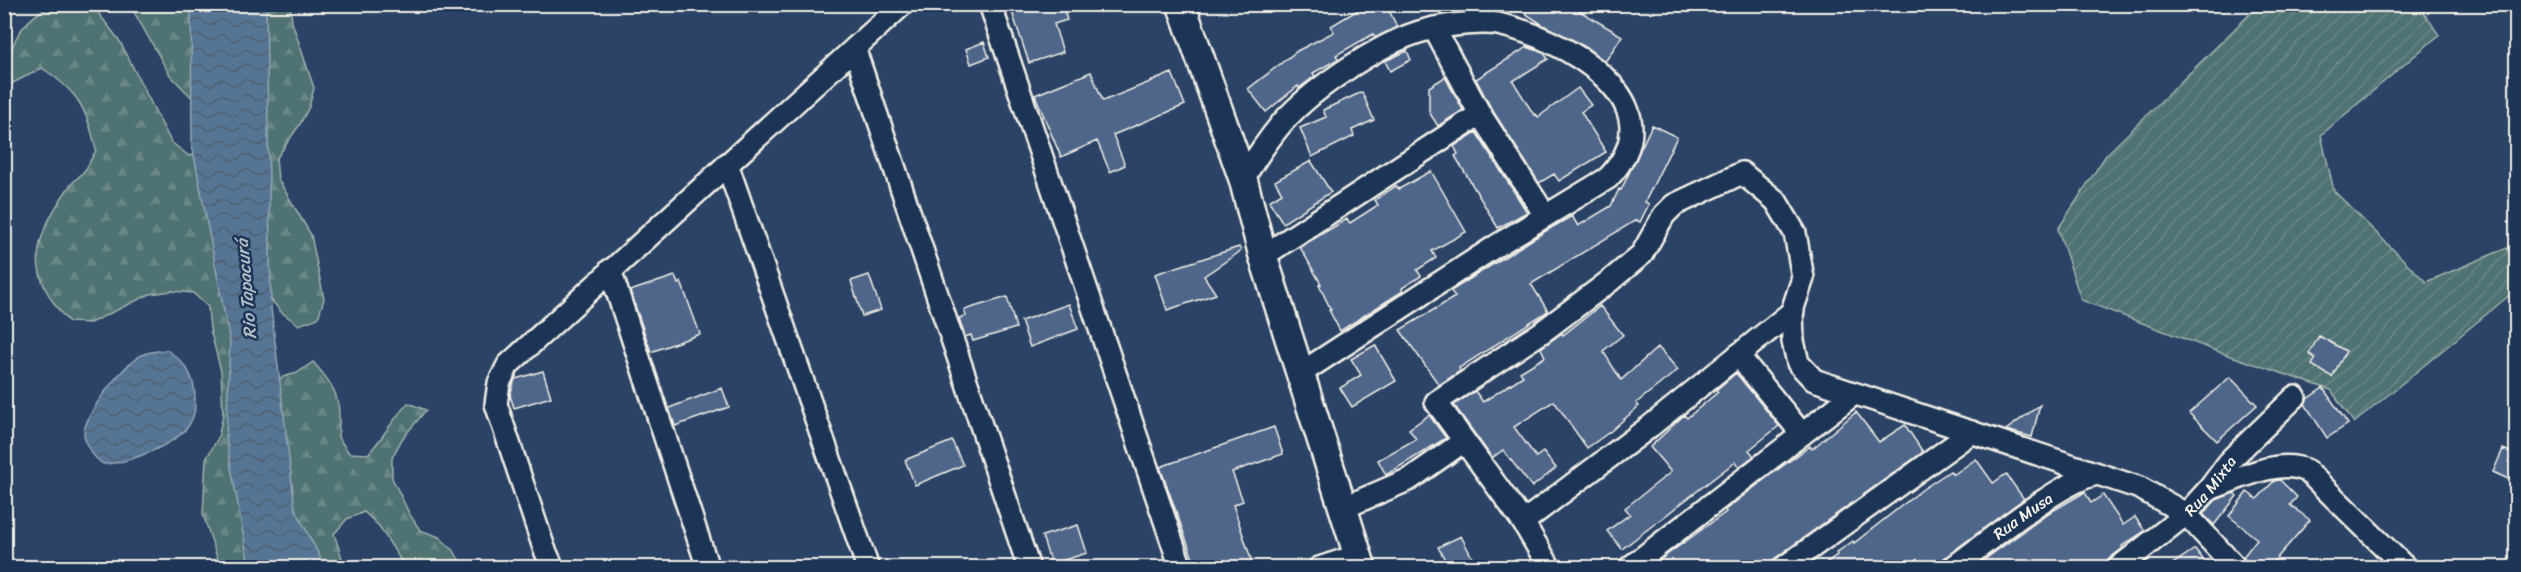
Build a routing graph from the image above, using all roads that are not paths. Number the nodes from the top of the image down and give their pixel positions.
1 (903, 4) edge
2 (990, 4) edge
3 (1181, 4) edge
4 (1434, 28) junction
5 (855, 50) junction
6 (1480, 114) junction
7 (728, 164) junction
8 (1243, 179) junction
9 (1545, 215) junction
10 (1263, 256) junction
11 (610, 270) junction
12 (1793, 311) junction
13 (1738, 355) junction
14 (1301, 373) junction
15 (1854, 393) junction
16 (2295, 397) dead end
17 (1972, 432) junction
18 (1802, 434) junction
19 (1464, 441) junction
20 (2098, 474) junction
21 (2209, 489) junction
22 (1343, 508) junction
23 (2186, 514) junction
24 (1523, 522) junction
25 (1361, 561) edge
26 (553, 567) edge
27 (708, 567) edge
28 (868, 567) edge
29 (1029, 567) edge
30 (1181, 567) edge
31 (1319, 567) edge
32 (1549, 567) edge
33 (1629, 567) edge
34 (1784, 567) edge
35 (1952, 567) edge
36 (2118, 567) edge
37 (2236, 567) edge
38 (2406, 567) edge

1 - 5 street
2 - 30 street
3 - 8 main road
4 - 6 street
4 - 8 street
4 - 9 street
5 - 7 street
5 - 29 street
6 - 9 street
6 - 10 street
7 - 11 street
7 - 28 street
8 - 10 main road
9 - 14 street
10 - 14 main road
11 - 26 street
11 - 27 street
12 - 13 street
12 - 15 street
12 - 19 street
13 - 18 street
13 - 24 street
14 - 22 main road
15 - 17 street
15 - 18 street
16 - 21 street, Rua Mixta
17 - 20 street
17 - 34 street
18 - 33 street
19 - 22 street
19 - 24 street
20 - 23 street
20 - 35 street, Rua Musa
21 - 23 street, Rua Mixta
21 - 38 street
22 - 25 main road
23 - 36 street, Rua Mixta
23 - 37 street
24 - 32 street
25 - 31 street

